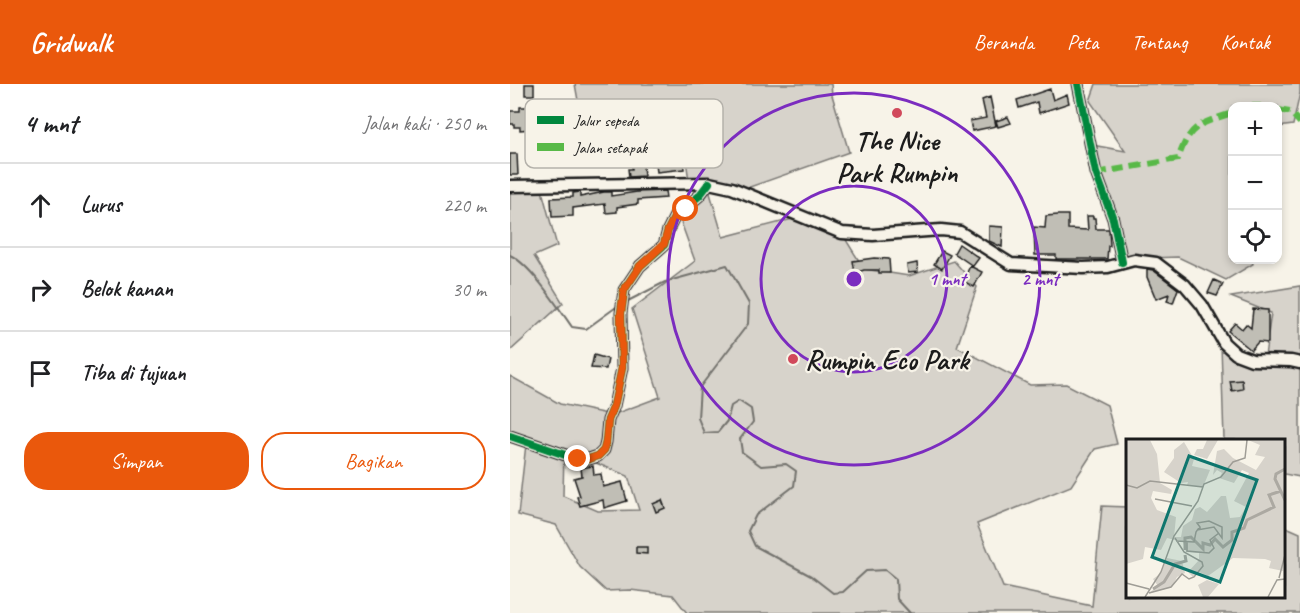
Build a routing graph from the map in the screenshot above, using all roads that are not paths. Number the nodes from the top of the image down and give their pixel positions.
1 (1078, 84) edge
2 (709, 183) junction
3 (510, 186) edge
4 (1122, 262) junction
5 (1300, 363) edge
6 (510, 436) edge

1 - 4 street
2 - 3 main road
2 - 4 main road
2 - 6 street
4 - 5 main road

